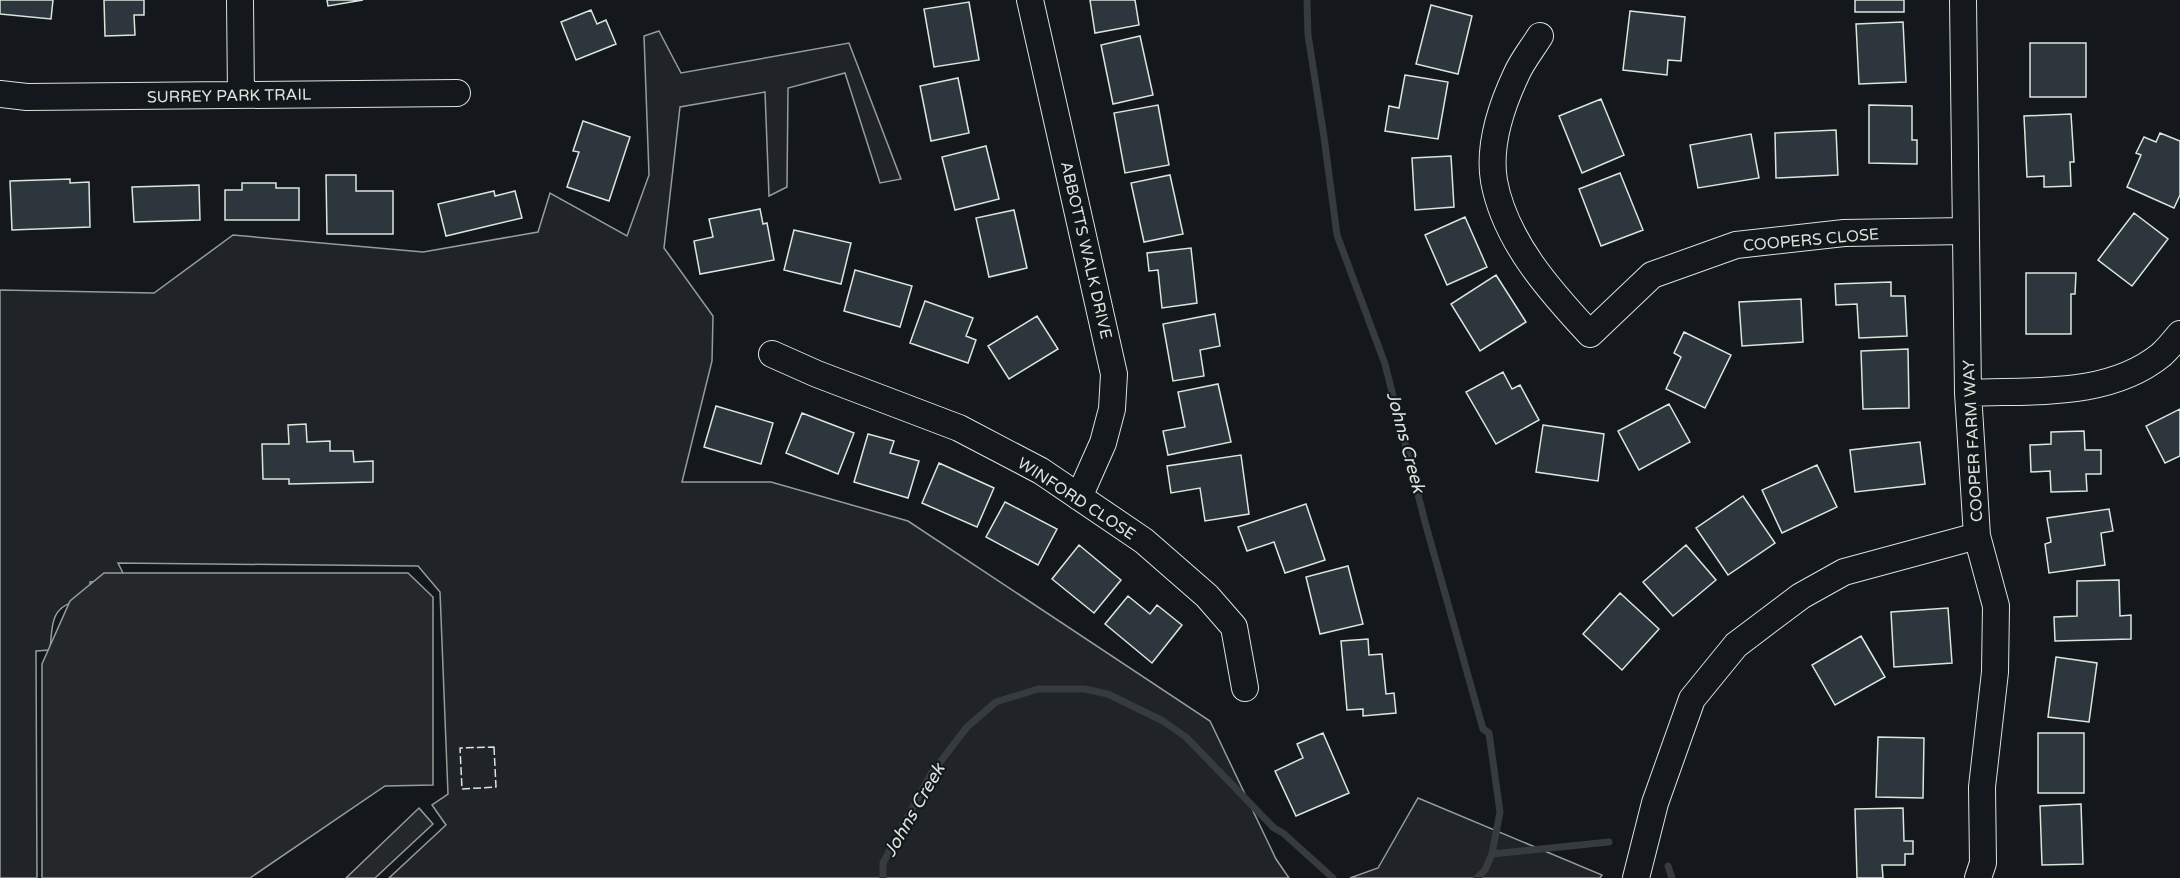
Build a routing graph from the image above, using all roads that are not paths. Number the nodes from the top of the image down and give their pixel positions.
1 (240, 0) edge
2 (1030, 0) edge
3 (1963, 0) edge
4 (1540, 36) dead end
5 (457, 93) dead end
6 (0, 94) edge
7 (242, 95) junction
8 (1966, 231) junction
9 (2180, 334) edge
10 (772, 354) dead end
11 (1968, 393) junction
12 (1079, 497) junction
13 (1977, 536) junction
14 (1245, 688) dead end
15 (1636, 878) edge
16 (1978, 878) edge

1 - 7 street
2 - 12 street, ABBOTTS WALK DRIVE
3 - 8 street, COOPER FARM WAY
4 - 8 street, COOPERS CLOSE
5 - 7 street, SURREY PARK TRAIL
6 - 7 street, SURREY PARK TRAIL
8 - 11 street, COOPER FARM WAY
9 - 11 street
10 - 12 street, WINFORD CLOSE
11 - 13 street, COOPER FARM WAY
12 - 14 street, WINFORD CLOSE
13 - 15 street
13 - 16 street, COOPER FARM WAY

